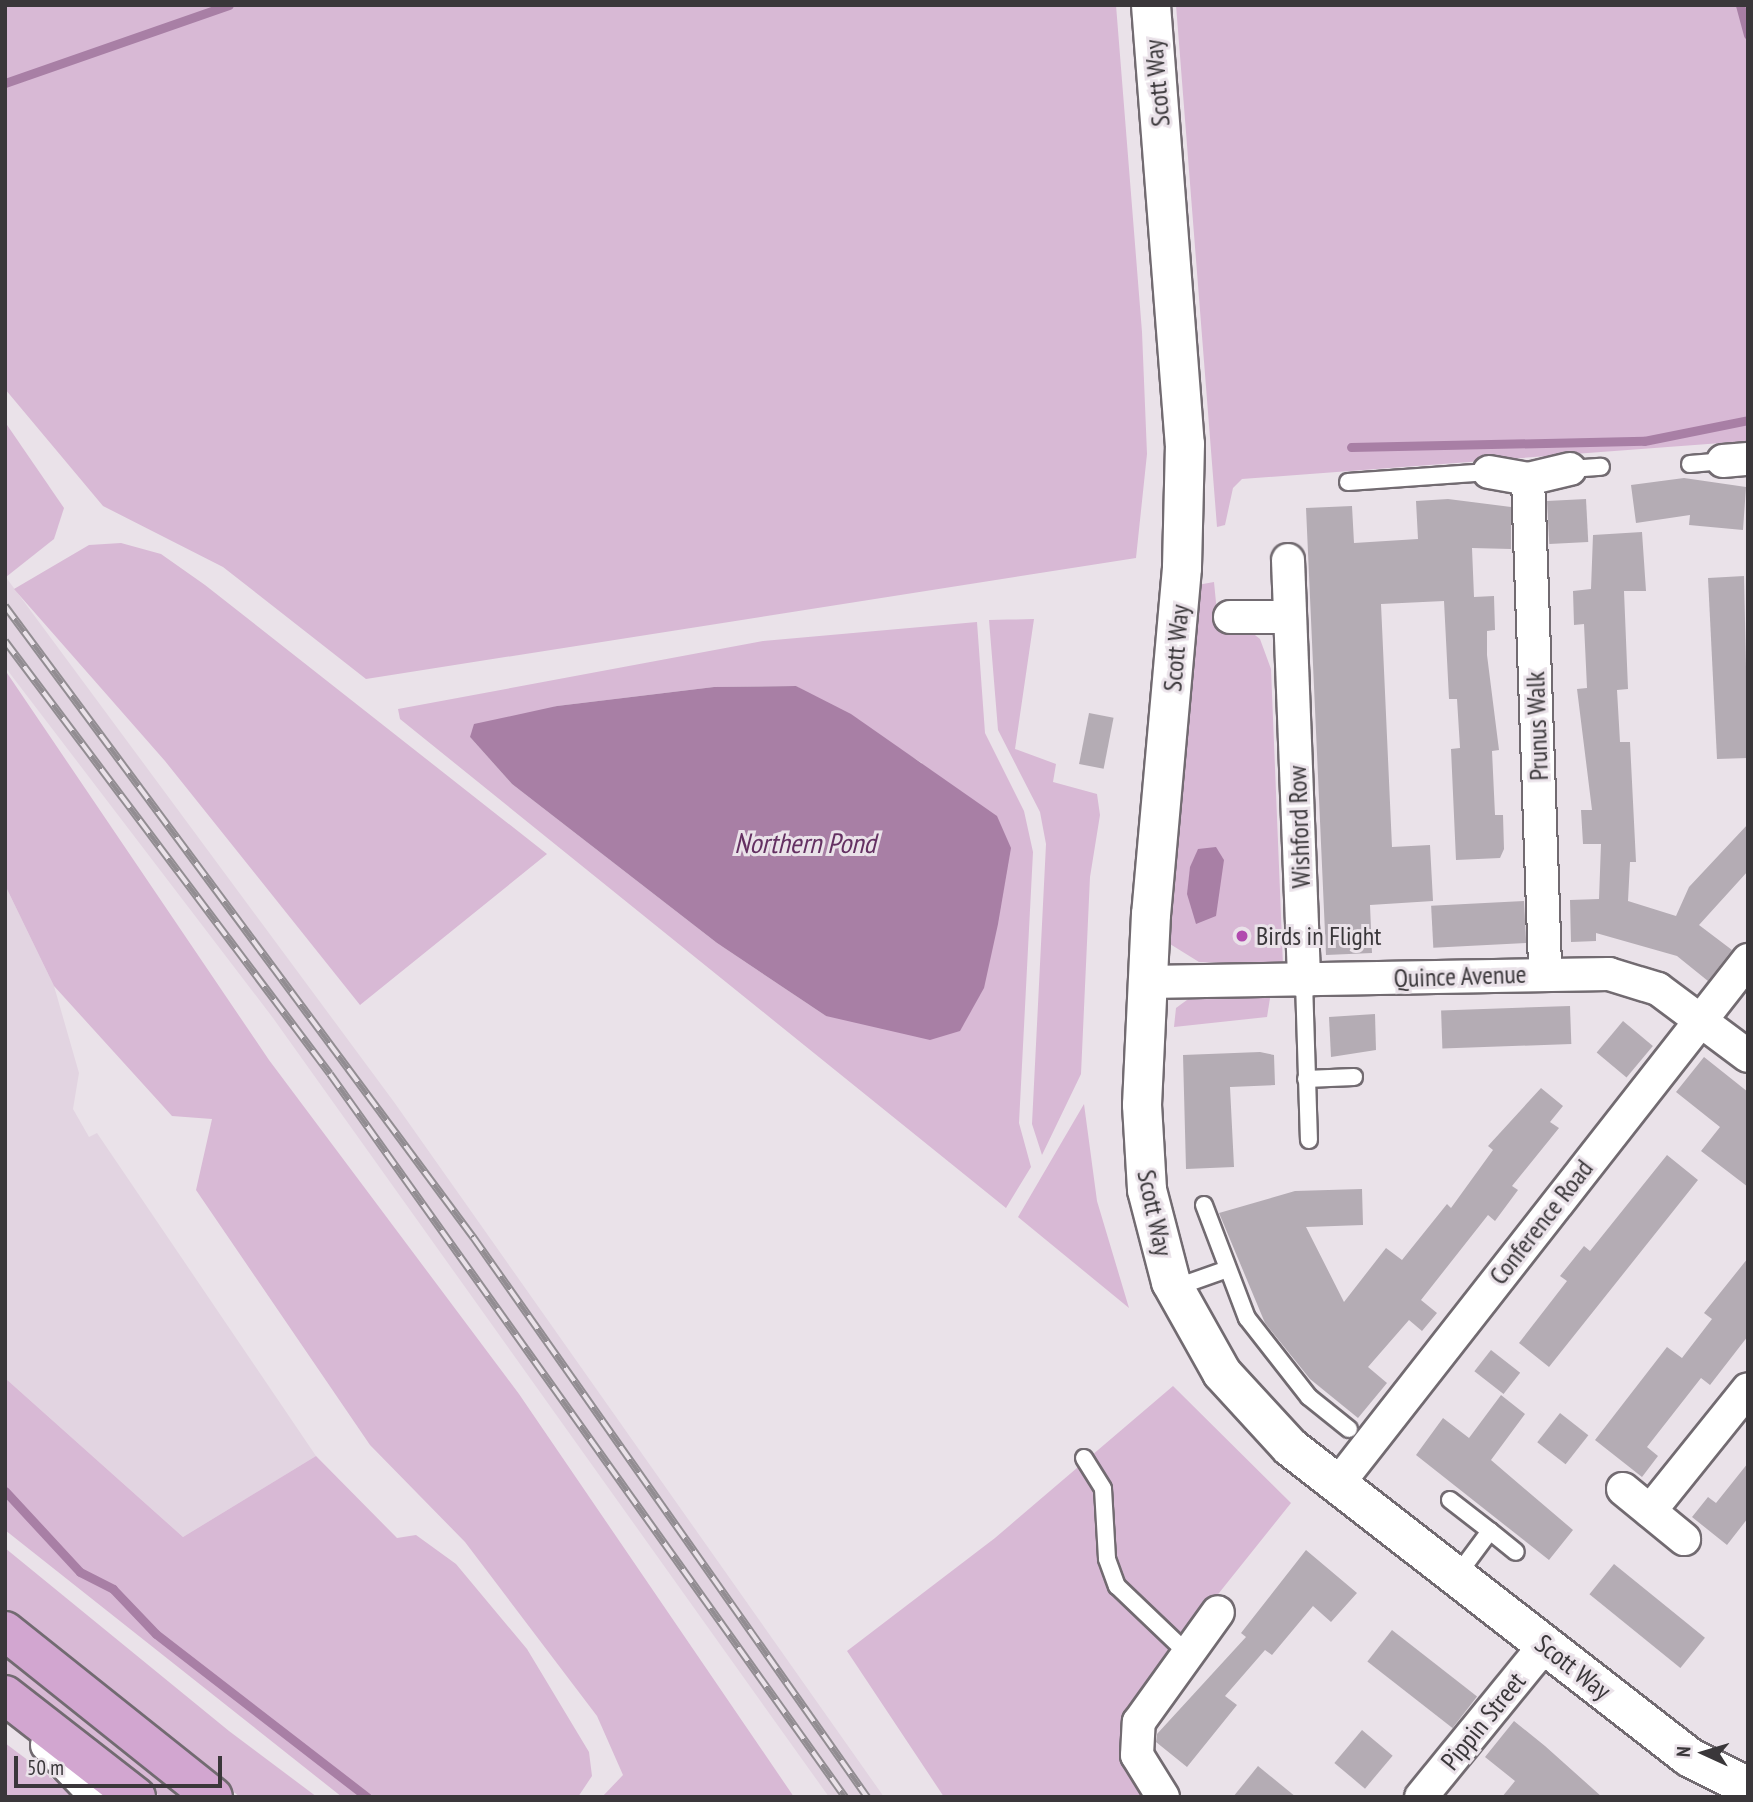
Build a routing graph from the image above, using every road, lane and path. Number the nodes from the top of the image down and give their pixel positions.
1 (1151, 5) edge
2 (1735, 460) edge
3 (1690, 464) dead end
4 (1585, 468) dead end
5 (1489, 472) joint
6 (1528, 479) junction
7 (1348, 482) dead end
8 (1288, 561) dead end
9 (1230, 617) dead end
10 (1290, 617) junction
11 (1748, 960) edge
12 (1545, 973) junction
13 (1148, 982) junction
14 (1304, 982) junction
15 (1700, 1019) junction
16 (1748, 1056) edge
17 (1354, 1077) dead end
18 (1306, 1079) junction
19 (1308, 1140) dead end
20 (1204, 1205) dead end
21 (1225, 1270) junction
22 (1174, 1288) junction
23 (1748, 1389) edge
24 (1349, 1429) dead end
25 (1084, 1458) dead end
26 (1337, 1485) junction
27 (1623, 1489) dead end
28 (1450, 1500) dead end
29 (1650, 1511) junction
30 (1490, 1531) junction
31 (1684, 1538) dead end
32 (1516, 1552) dead end
33 (1456, 1577) junction
34 (1218, 1612) dead end
35 (5, 1631) edge
36 (1545, 1645) junction
37 (1187, 1653) junction
38 (5, 1695) edge
39 (5, 1701) edge
40 (1689, 1757) junction
41 (1748, 1787) edge
42 (97, 1797) edge
43 (136, 1797) edge
44 (213, 1797) edge
45 (1163, 1797) edge
46 (1421, 1797) edge
47 (1723, 1797) edge

1 - 13 street, Scott Way
2 - 3 lane
4 - 6 street
5 - 6 street
5 - 7 lane
6 - 12 street, Prunus Walk
8 - 10 street, Wishford Row
9 - 10 street
10 - 14 street, Wishford Row
11 - 15 street, Conference Road
12 - 14 street, Quince Avenue
12 - 15 street, Quince Avenue
13 - 14 street, Quince Avenue
13 - 22 street, Scott Way
14 - 18 lane, Wishford Row
15 - 16 street, Quince Avenue
15 - 26 street, Conference Road
17 - 18 lane
18 - 19 lane, Wishford Row
20 - 21 lane, Scott Way
21 - 22 lane, Scott Way
21 - 24 lane, Scott Way
22 - 26 street, Scott Way
23 - 29 street
25 - 37 lane
26 - 33 street, Scott Way
27 - 29 street
28 - 30 lane
29 - 31 street
30 - 32 lane
30 - 33 lane
33 - 36 street, Scott Way
34 - 37 street
35 - 44 main road
36 - 40 street, Scott Way
36 - 46 street, Pippin Street
37 - 45 street
38 - 43 main road
39 - 42 street
40 - 41 street, Scott Way
40 - 47 street, Scott Way

